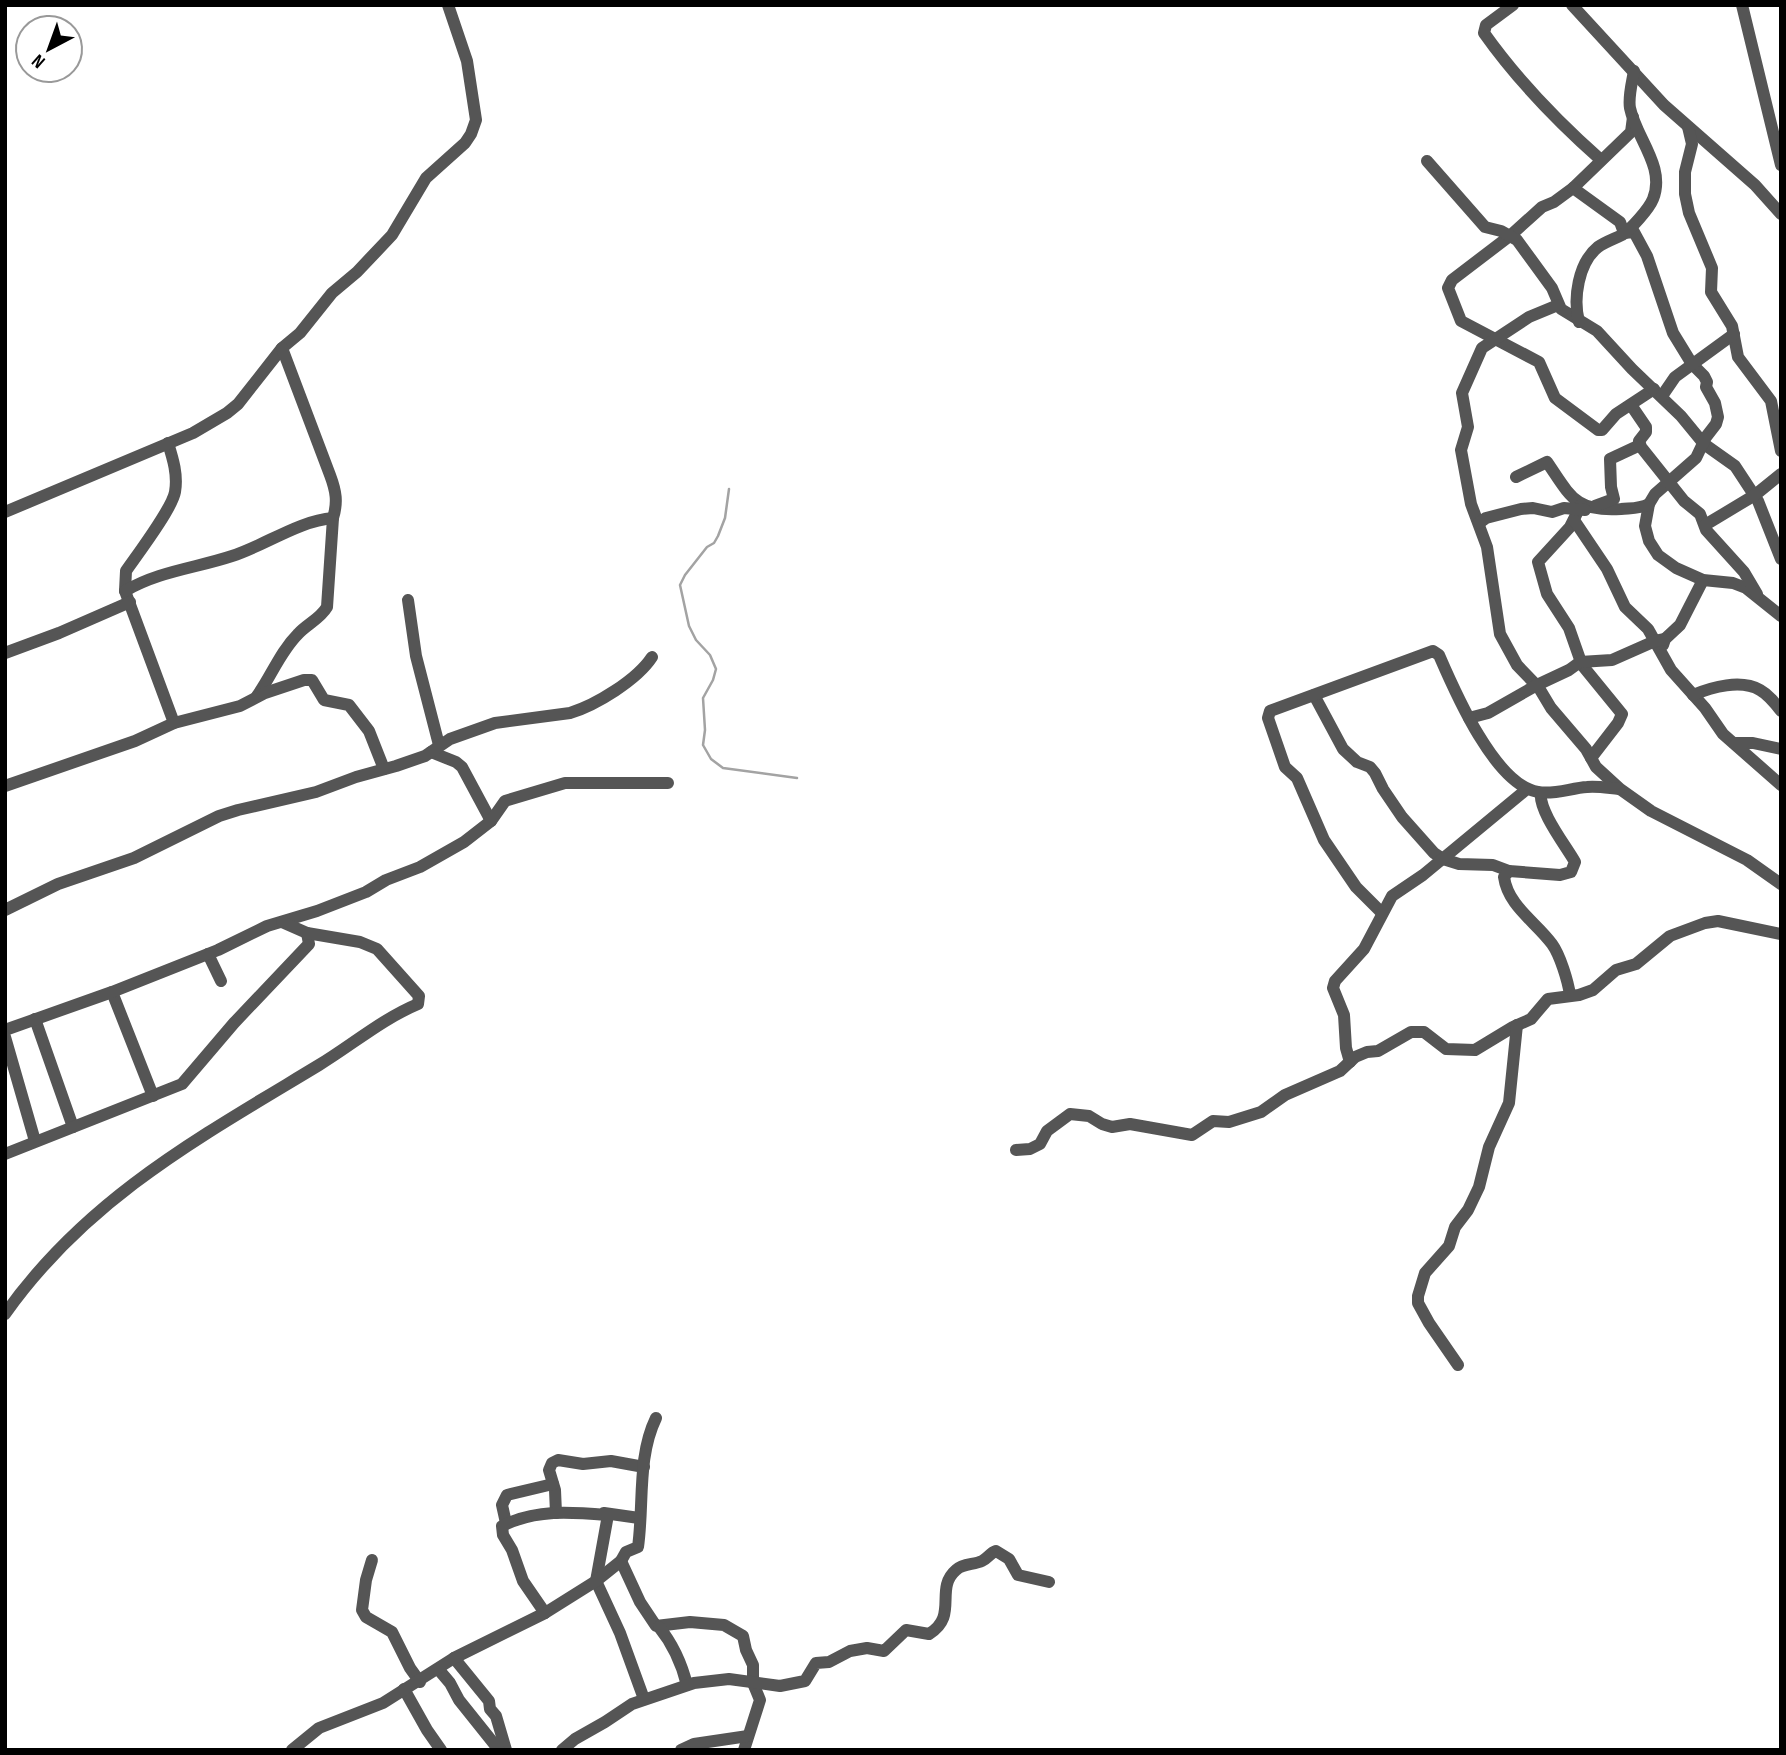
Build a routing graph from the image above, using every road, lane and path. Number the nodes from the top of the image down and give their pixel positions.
1 (448, 5) edge
2 (1513, 5) edge
3 (1573, 5) edge
4 (1742, 5) edge
5 (1634, 71) junction
6 (1633, 117) junction
7 (1688, 127) junction
8 (1780, 156) edge
9 (1601, 160) junction
10 (1427, 161) dead end
11 (1573, 188) junction
12 (1781, 214) edge
13 (1624, 233) junction
14 (1511, 234) junction
15 (1558, 305) junction
16 (1579, 322) junction
17 (1734, 334) junction
18 (1496, 341) junction
19 (282, 348) junction
20 (1692, 364) junction
21 (1658, 392) junction
22 (1631, 405) junction
23 (168, 443) junction
24 (1704, 444) junction
25 (1640, 445) junction
26 (1781, 450) edge
27 (1781, 474) edge
28 (1516, 477) dead end
29 (1668, 482) junction
30 (1755, 495) junction
31 (1644, 510) junction
32 (1578, 511) junction
33 (5, 512) edge
34 (333, 518) junction
35 (1479, 523) junction
36 (1705, 525) junction
37 (1781, 559) edge
38 (1703, 580) junction
39 (127, 596) junction
40 (1759, 597) junction
41 (408, 600) dead end
42 (1781, 616) edge
43 (1660, 644) junction
44 (5, 653) edge
45 (652, 657) dead end
46 (1580, 662) junction
47 (1537, 685) junction
48 (1314, 695) junction
49 (1693, 695) junction
50 (255, 699) junction
51 (1781, 710) edge
52 (1469, 718) junction
53 (174, 723) junction
54 (1734, 743) junction
55 (435, 748) junction
56 (1781, 749) edge
57 (1591, 758) junction
58 (384, 769) junction
59 (668, 783) dead end
60 (1781, 785) edge
61 (5, 786) edge
62 (1527, 789) junction
63 (1619, 789) junction
64 (1541, 793) junction
65 (491, 821) junction
66 (1443, 859) junction
67 (1509, 871) junction
68 (1781, 884) edge
69 (5, 910) edge
70 (1382, 913) junction
71 (282, 922) junction
72 (307, 933) junction
73 (1781, 934) edge
74 (208, 954) junction
75 (221, 981) dead end
76 (112, 992) junction
77 (1570, 995) junction
78 (35, 1019) junction
79 (1517, 1025) junction
80 (5, 1030) edge
81 (5, 1037) edge
82 (1350, 1062) junction
83 (153, 1096) junction
84 (73, 1127) junction
85 (35, 1141) junction
86 (1017, 1150) dead end
87 (5, 1154) edge
88 (5, 1314) edge
89 (1458, 1365) dead end
90 (656, 1418) dead end
91 (645, 1466) junction
92 (553, 1484) junction
93 (556, 1513) junction
94 (608, 1515) junction
95 (639, 1518) junction
96 (506, 1523) junction
97 (372, 1560) dead end
98 (621, 1561) junction
99 (596, 1581) junction
100 (1049, 1582) dead end
101 (545, 1613) junction
102 (659, 1627) junction
103 (454, 1658) junction
104 (439, 1670) junction
105 (420, 1682) junction
106 (753, 1683) junction
107 (687, 1685) junction
108 (404, 1689) junction
109 (644, 1699) junction
110 (748, 1735) junction
111 (575, 1739) junction
112 (292, 1750) edge
113 (441, 1750) edge
114 (499, 1750) edge
115 (506, 1750) edge
116 (562, 1750) edge
117 (584, 1750) edge
118 (681, 1750) edge
119 (744, 1750) edge

1 - 19 street
2 - 9 street
3 - 5 street
4 - 8 street
5 - 6 street
5 - 7 street
6 - 9 street
6 - 13 street
7 - 12 street
7 - 17 street
9 - 11 street
10 - 14 street
11 - 13 street
11 - 14 street
13 - 16 street
13 - 20 street
14 - 15 street
14 - 18 street
15 - 16 street
15 - 18 street
16 - 21 street
17 - 20 street
17 - 26 street
18 - 22 street
18 - 35 street
19 - 23 street
19 - 34 street
20 - 21 street
20 - 24 street
21 - 22 street
21 - 24 street
22 - 25 street
23 - 33 street
23 - 39 street
24 - 29 street
24 - 30 street
25 - 29 street
25 - 32 street
27 - 30 street
28 - 32 street
29 - 31 street
29 - 36 street
30 - 36 street
30 - 37 street
31 - 32 street
31 - 38 street
32 - 35 street
32 - 43 street
32 - 46 street
34 - 39 street
34 - 50 street
35 - 47 street
36 - 40 street
38 - 40 street
38 - 43 street
39 - 44 street
39 - 53 street
40 - 42 street
41 - 55 street
43 - 46 street
43 - 49 street
45 - 55 street
46 - 47 street
46 - 57 street
47 - 52 street
47 - 57 street
48 - 52 street
48 - 66 street
48 - 70 street
49 - 51 street
49 - 54 street
50 - 53 street
50 - 58 street
52 - 62 street
53 - 61 street
54 - 56 street
54 - 60 street
55 - 58 street
55 - 65 street
57 - 63 street
58 - 69 street
59 - 65 street
62 - 64 street
62 - 66 street
63 - 64 street
63 - 68 street
64 - 67 street
65 - 71 street
66 - 67 street
66 - 70 street
67 - 77 street
70 - 82 street
71 - 72 street
71 - 74 street
72 - 83 street
72 - 88 street
73 - 77 street
74 - 75 street
74 - 76 street
76 - 78 street
76 - 83 street
77 - 79 street
78 - 80 street
78 - 84 street
79 - 82 street
79 - 89 street
81 - 85 street
82 - 86 street
83 - 84 street
84 - 85 street
85 - 87 street
90 - 91 street
91 - 92 street
91 - 95 street
92 - 93 street
92 - 96 street
93 - 94 street
93 - 96 street
94 - 95 street
94 - 99 street
95 - 98 street
96 - 101 street
97 - 105 street
98 - 99 street
98 - 102 street
99 - 101 street
99 - 109 street
100 - 106 street
101 - 103 street
102 - 106 street
102 - 107 street
103 - 104 street
103 - 115 street
104 - 105 street
104 - 114 street
105 - 108 street
106 - 107 street
106 - 110 street
107 - 109 street
108 - 112 street
108 - 113 street
109 - 111 street
110 - 118 street
110 - 119 street
111 - 116 street
111 - 117 street

